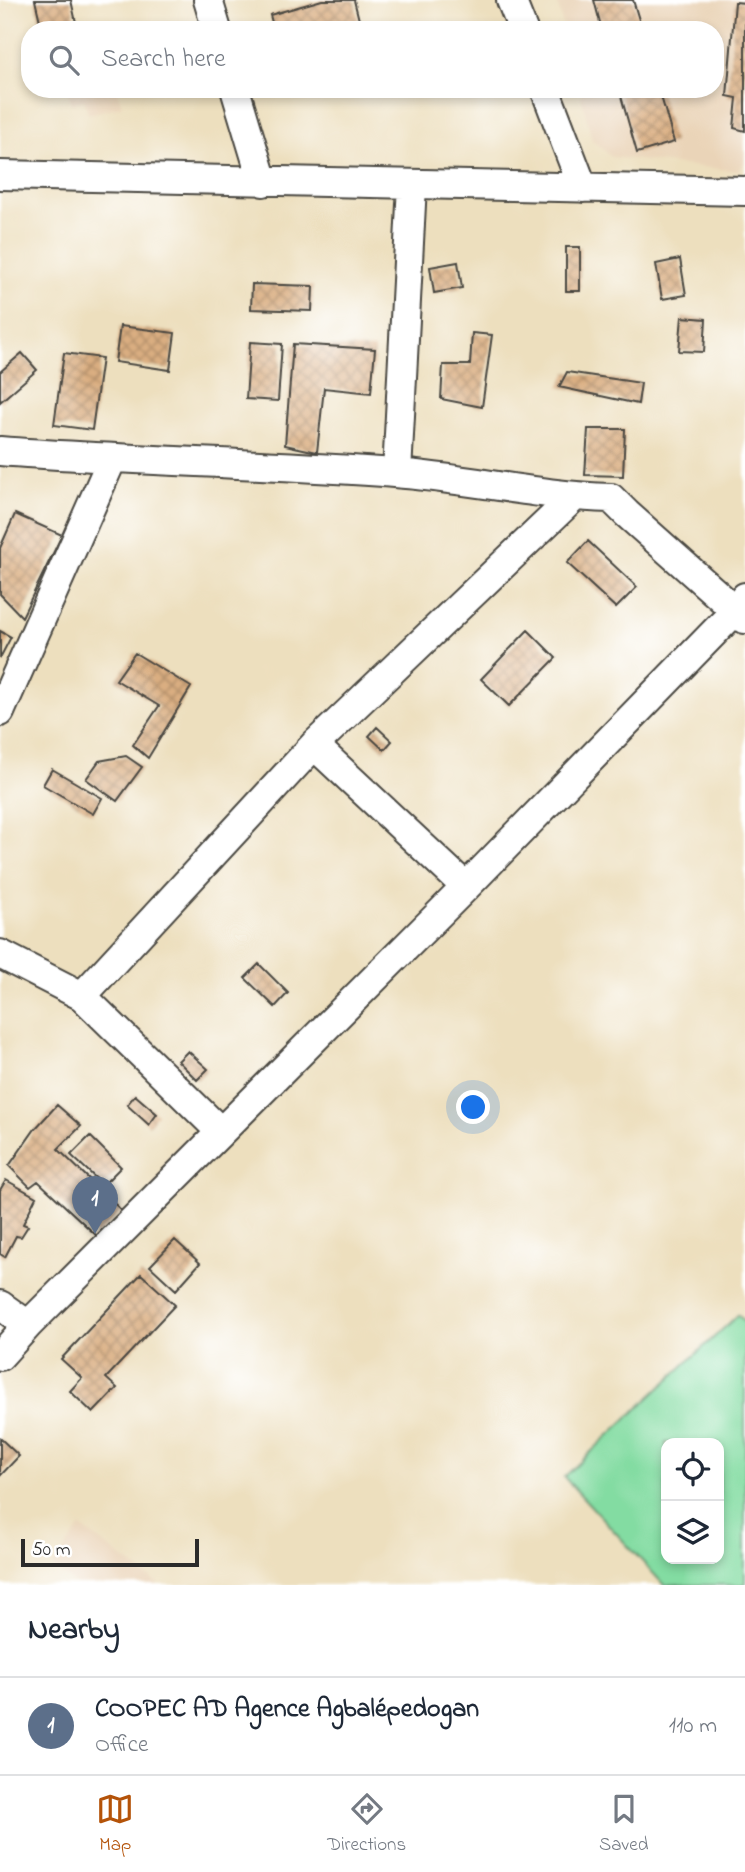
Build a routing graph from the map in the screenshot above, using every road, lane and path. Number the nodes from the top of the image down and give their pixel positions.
1 (208, 0) edge
2 (511, 0) edge
3 (214, 21) edge
4 (519, 21) edge
5 (238, 98) edge
6 (548, 98) edge
7 (0, 175) edge
8 (263, 183) junction
9 (412, 185) junction
10 (583, 188) junction
11 (745, 191) edge
12 (0, 450) edge
13 (112, 459) junction
14 (397, 473) junction
15 (574, 497) junction
16 (742, 609) edge
17 (0, 712) edge
18 (314, 745) junction
19 (466, 887) junction
20 (0, 954) edge
21 (82, 996) junction
22 (221, 1132) junction
23 (0, 1305) edge
24 (28, 1325) junction
25 (0, 1356) edge

1 - 3 street
2 - 4 street
5 - 8 street
6 - 10 street
7 - 8 street
8 - 9 street
9 - 10 street
9 - 14 street
10 - 11 street
12 - 13 street
13 - 14 street
13 - 17 street
14 - 15 street
15 - 16 street
15 - 18 street
16 - 19 street
18 - 19 street
18 - 21 street
19 - 22 street
20 - 21 street
21 - 22 street
22 - 24 street
23 - 24 street
24 - 25 street

